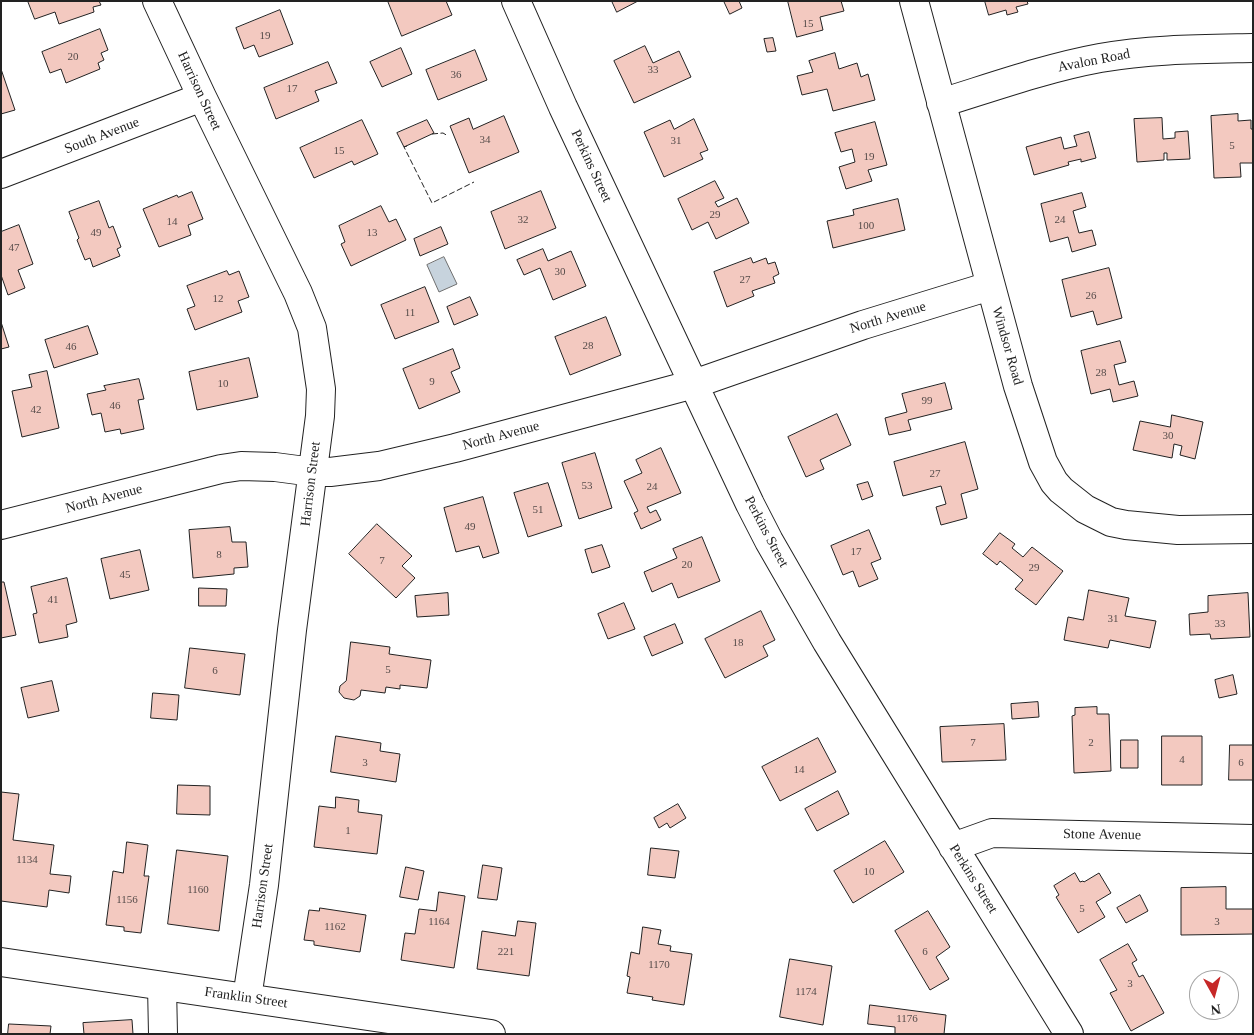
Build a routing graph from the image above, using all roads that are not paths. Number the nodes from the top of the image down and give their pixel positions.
1 (157, 1) edge
2 (516, 1) edge
3 (914, 1) edge
4 (1253, 48) edge
5 (202, 97) junction
6 (941, 103) junction
7 (1, 174) edge
8 (990, 286) junction
9 (694, 384) junction
10 (313, 472) junction
11 (1, 526) edge
12 (1253, 529) edge
13 (1253, 838) edge
14 (953, 847) junction
15 (1, 962) edge
16 (162, 986) junction
17 (247, 998) junction
18 (163, 1034) edge
19 (491, 1034) edge
20 (1069, 1034) edge

1 - 5 street, Harrison Street
2 - 9 street, Perkins Street
3 - 6 street, Windsor Road
4 - 6 street, Avalon Road
5 - 7 street, South Avenue
5 - 10 street, Harrison Street
6 - 8 street, Windsor Road
8 - 9 street, North Avenue
8 - 12 street, Windsor Road
9 - 10 street, North Avenue
9 - 14 street, Perkins Street
10 - 11 street, North Avenue
10 - 17 street, Harrison Street
13 - 14 street, Stone Avenue
14 - 20 street, Perkins Street
15 - 16 street, Franklin Street
16 - 17 street, Franklin Street
16 - 18 street
17 - 19 street, Franklin Street

